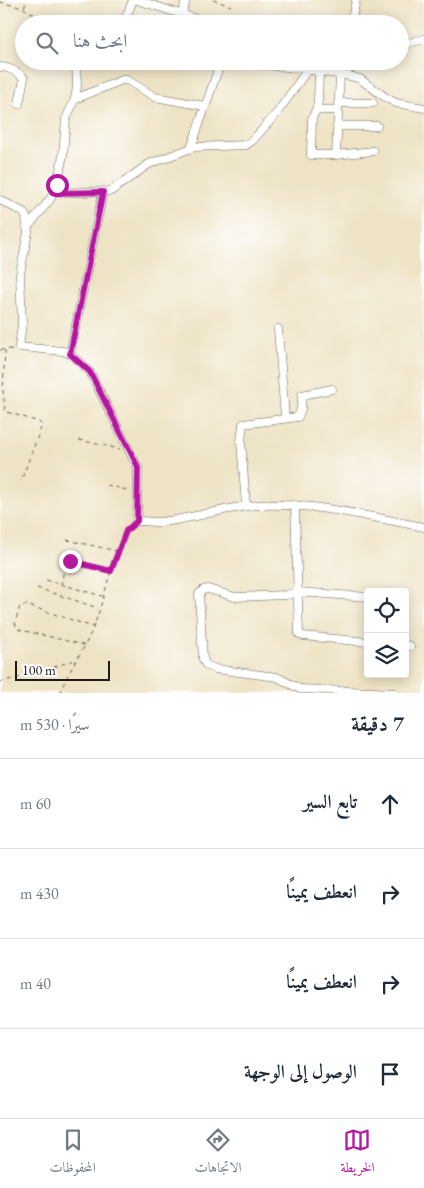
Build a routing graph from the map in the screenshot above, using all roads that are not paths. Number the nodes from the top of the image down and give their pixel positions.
1 (135, 0) edge
2 (186, 0) edge
3 (356, 0) edge
4 (182, 14) junction
5 (128, 15) edge
6 (185, 15) edge
7 (353, 15) edge
8 (424, 39) edge
9 (409, 43) edge
10 (0, 67) edge
11 (76, 70) edge
12 (218, 70) edge
13 (303, 70) edge
14 (314, 70) edge
15 (341, 70) edge
16 (319, 72) junction
17 (340, 74) junction
18 (75, 98) junction
19 (373, 103) dead end
20 (19, 104) dead end
21 (205, 106) junction
22 (338, 107) junction
23 (424, 108) edge
24 (316, 110) junction
25 (337, 126) junction
26 (376, 126) dead end
27 (191, 148) junction
28 (373, 150) dead end
29 (336, 155) junction
30 (103, 192) junction
31 (53, 193) junction
32 (0, 200) edge
33 (28, 228) junction
34 (278, 329) dead end
35 (70, 354) junction
36 (332, 389) dead end
37 (285, 418) junction
38 (295, 505) junction
39 (246, 506) junction
40 (424, 527) edge
41 (298, 592) junction
42 (364, 597) edge
43 (364, 642) edge
44 (394, 693) edge

1 - 4 street
1 - 5 street
2 - 4 street
3 - 7 street
4 - 6 street
8 - 9 street
10 - 20 street
11 - 18 street
12 - 21 street
13 - 27 street
14 - 16 street
15 - 17 street
16 - 17 street
16 - 24 street
17 - 22 street
17 - 23 street
18 - 21 street
18 - 31 street
19 - 22 street
21 - 27 street
22 - 24 street
22 - 25 street
24 - 29 street
25 - 26 street
25 - 29 street
27 - 30 street
28 - 29 street
30 - 31 street
30 - 35 street
31 - 33 street
32 - 33 street
33 - 35 street
34 - 37 street
35 - 39 street
36 - 37 street
37 - 39 street
38 - 39 street
38 - 40 street
38 - 41 street
41 - 42 street
41 - 43 street
41 - 44 street

